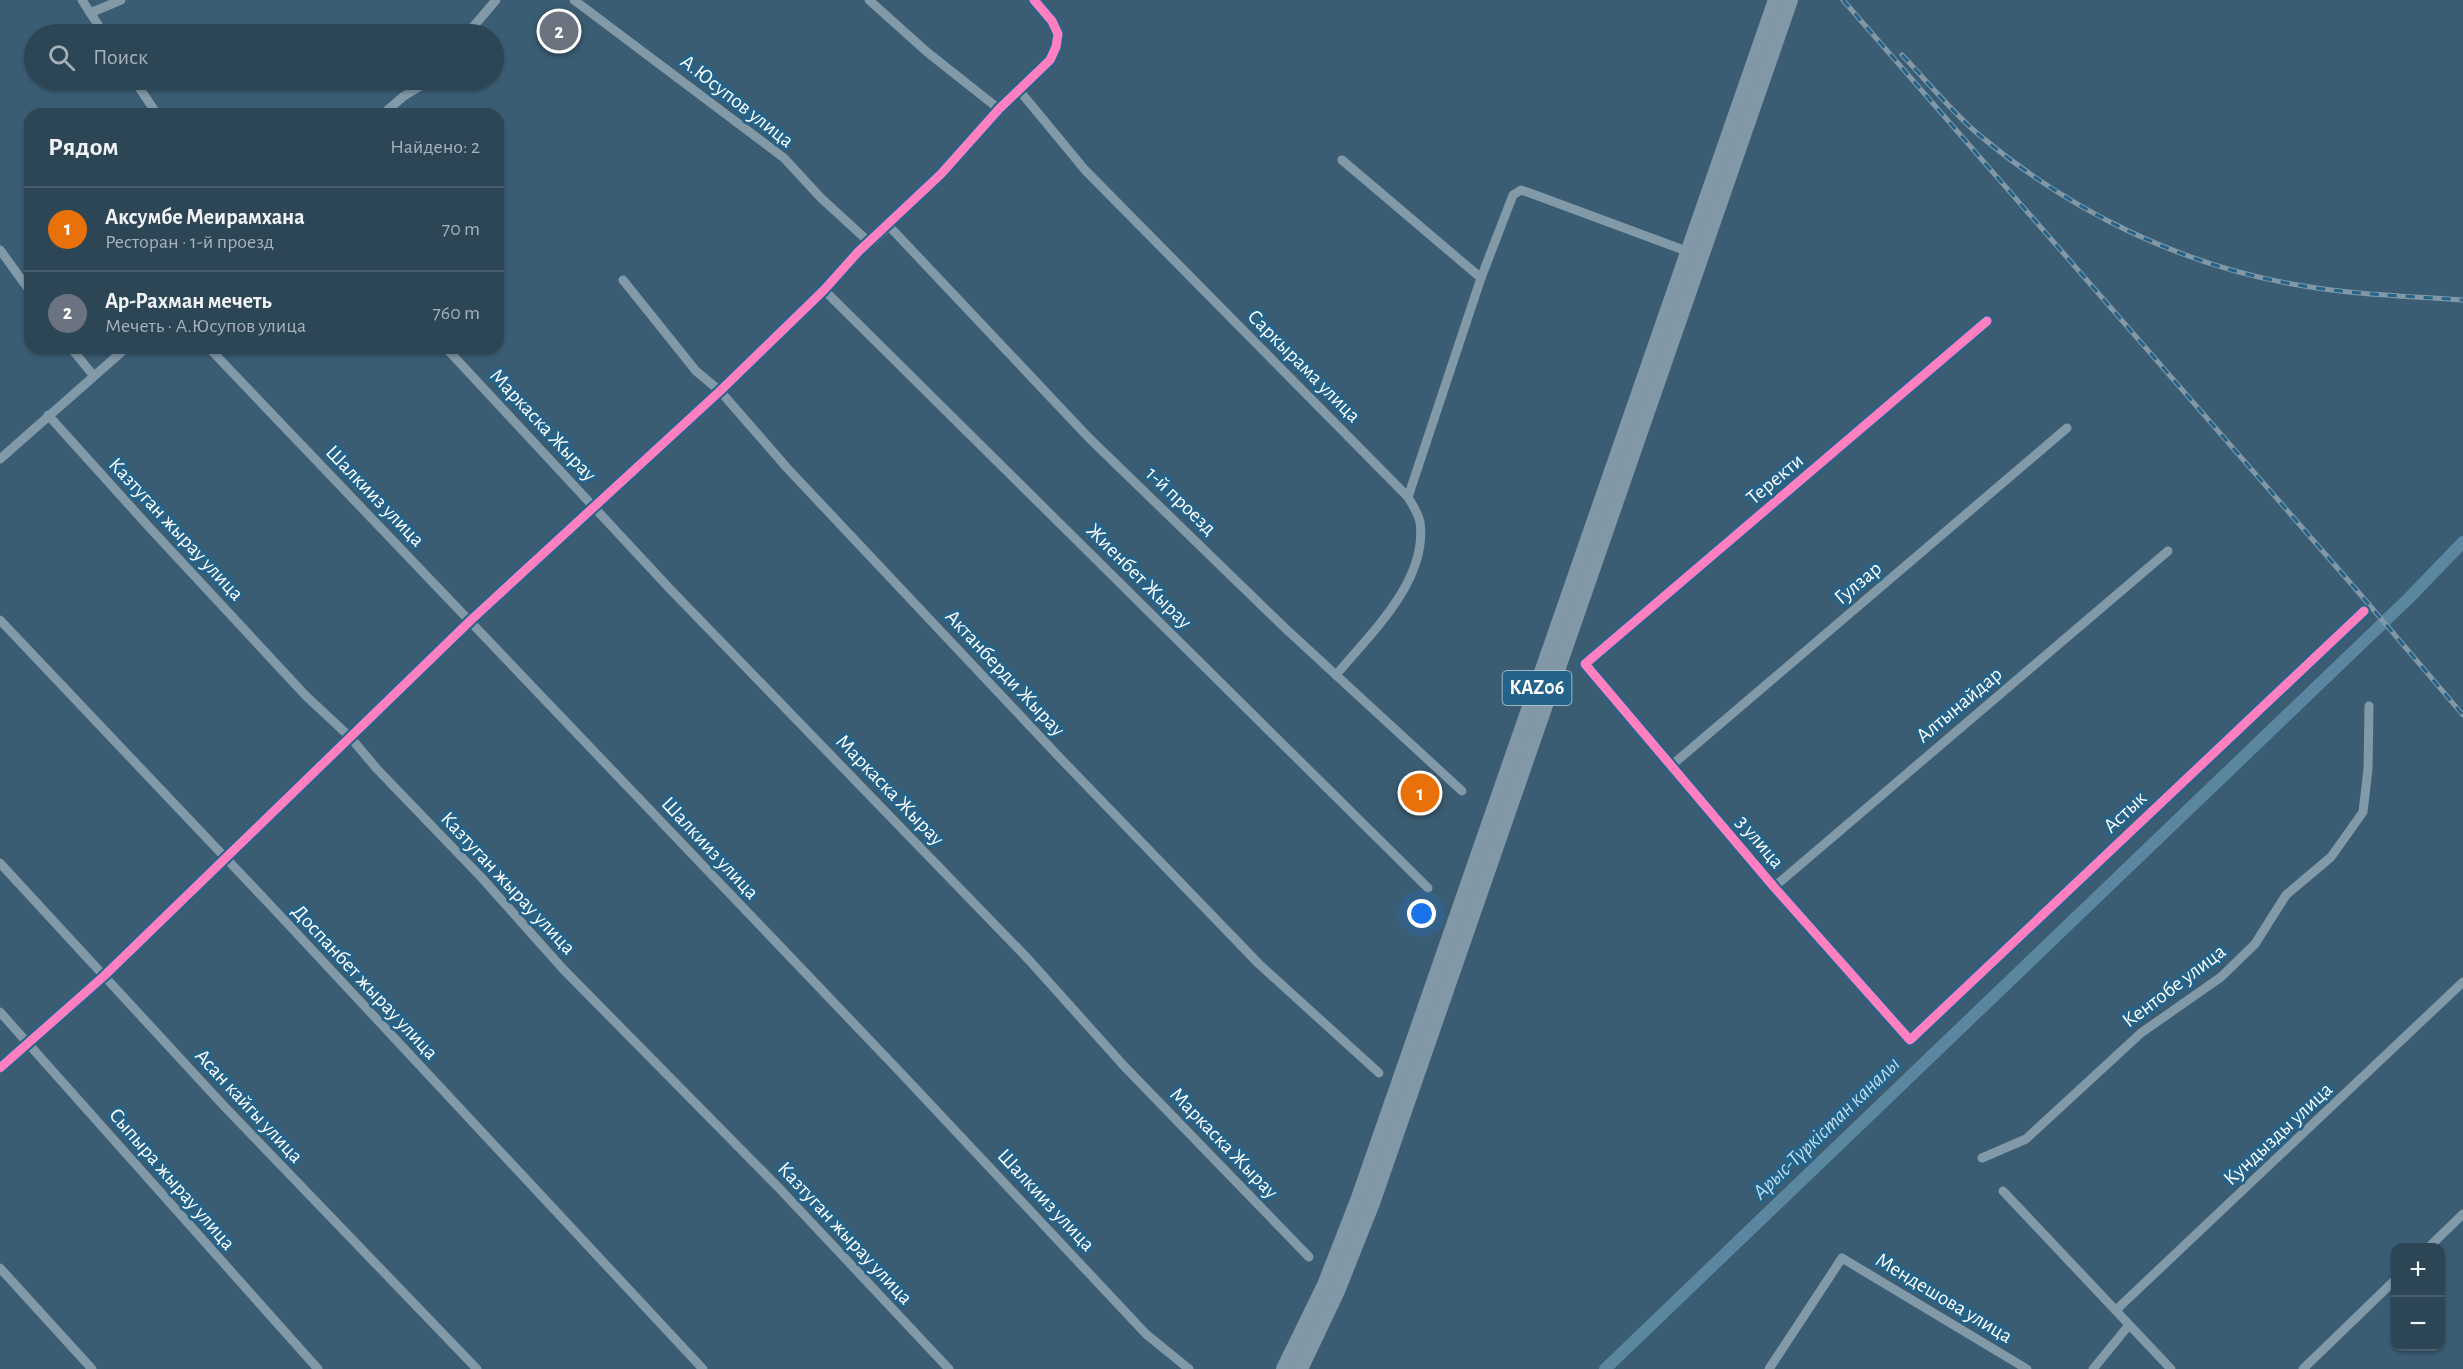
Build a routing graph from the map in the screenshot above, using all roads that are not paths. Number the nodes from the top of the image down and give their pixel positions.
1 (82, 0) edge
2 (121, 0) edge
3 (496, 0) edge
4 (574, 0) edge
5 (869, 0) edge
6 (1034, 0) edge
7 (1776, 0) edge
8 (1790, 0) edge
9 (90, 13) junction
10 (97, 24) edge
11 (476, 24) edge
12 (141, 90) edge
13 (414, 90) edge
14 (1018, 90) junction
15 (153, 108) edge
16 (390, 108) edge
17 (999, 109) junction
18 (1342, 160) dead end
19 (888, 225) junction
20 (869, 242) junction
21 (0, 250) edge
22 (1689, 252) junction
23 (1481, 278) junction
24 (623, 280) dead end
25 (24, 283) edge
26 (824, 290) junction
27 (1987, 321) dead end
28 (76, 354) edge
29 (119, 354) edge
30 (215, 354) edge
31 (452, 354) edge
32 (93, 375) junction
33 (720, 391) junction
34 (48, 416) junction
35 (2067, 428) dead end
36 (0, 459) edge
37 (1408, 496) junction
38 (593, 506) junction
39 (2168, 551) dead end
40 (2364, 611) dead end
41 (0, 620) edge
42 (471, 620) junction
43 (1586, 664) joint
44 (1336, 675) junction
45 (2369, 706) dead end
46 (350, 737) junction
47 (1672, 765) junction
48 (1462, 791) dead end
49 (225, 858) junction
50 (0, 863) edge
51 (1774, 887) junction
52 (1428, 888) dead end
53 (104, 976) junction
54 (2463, 982) edge
55 (0, 1012) edge
56 (1910, 1040) joint
57 (28, 1045) junction
58 (0, 1068) edge
59 (1379, 1073) dead end
60 (1982, 1158) dead end
61 (2003, 1191) dead end
62 (2463, 1214) edge
63 (2433, 1243) edge
64 (1309, 1257) dead end
65 (0, 1268) edge
66 (2391, 1284) edge
67 (2116, 1310) junction
68 (2129, 1324) junction
69 (92, 1369) edge
70 (318, 1369) edge
71 (477, 1369) edge
72 (703, 1369) edge
73 (949, 1369) edge
74 (1189, 1369) edge
75 (1284, 1369) edge
76 (1300, 1369) edge
77 (1769, 1369) edge
78 (2027, 1369) edge
79 (2092, 1369) edge
80 (2171, 1369) edge
81 (2302, 1369) edge

1 - 9 street
2 - 9 street
3 - 11 street
4 - 20 street, А.Юсупов улица
5 - 17 street
6 - 14 street
7 - 22 highway, KАZ06
8 - 76 highway, KАZ06
9 - 10 street
12 - 15 street
13 - 16 street
14 - 17 street
14 - 37 street, Саркырама улица
17 - 19 street
18 - 23 street
19 - 20 street
19 - 44 street, 1-й проезд
20 - 26 street
21 - 25 street
22 - 23 street
22 - 75 highway, KАZ06
23 - 37 street
24 - 33 street, Актанберди Жырау
26 - 33 street
26 - 52 street, Жиенбет Жырау
27 - 43 street, Теректи
28 - 32 street
29 - 32 street
30 - 42 street, Шалкииз улица
31 - 38 street, Маркаска Жырау
32 - 34 street
33 - 38 street
33 - 59 street, Актанберди Жырау
34 - 36 street
34 - 46 street, Казтуган жырау улица
35 - 47 street, Гулзар
37 - 44 street
38 - 42 street
38 - 64 street, Маркаска Жырау
39 - 51 street, Алтынайдар
40 - 56 street, Астык
41 - 49 street, Доспанбет жырау улица
42 - 46 street
42 - 74 street, Шалкииз улица
43 - 47 street, 3 улица
44 - 48 street, 1-й проезд
45 - 60 street, Кентобе улица
46 - 49 street
46 - 73 street, Казтуган жырау улица
47 - 51 street, 3 улица
49 - 53 street
49 - 72 street, Доспанбет жырау улица
50 - 53 street, Асан кайгы улица
51 - 56 street, 3 улица
53 - 57 street
53 - 71 street, Асан кайгы улица
54 - 67 street, Кундызды улица
55 - 57 street, Сыпыра жырау улица
57 - 58 street
57 - 70 street, Сыпыра жырау улица
61 - 67 street
62 - 63 street
65 - 69 street
66 - 81 street
67 - 68 street
68 - 79 street
68 - 80 street
77 - 78 street, Мендешова улица

